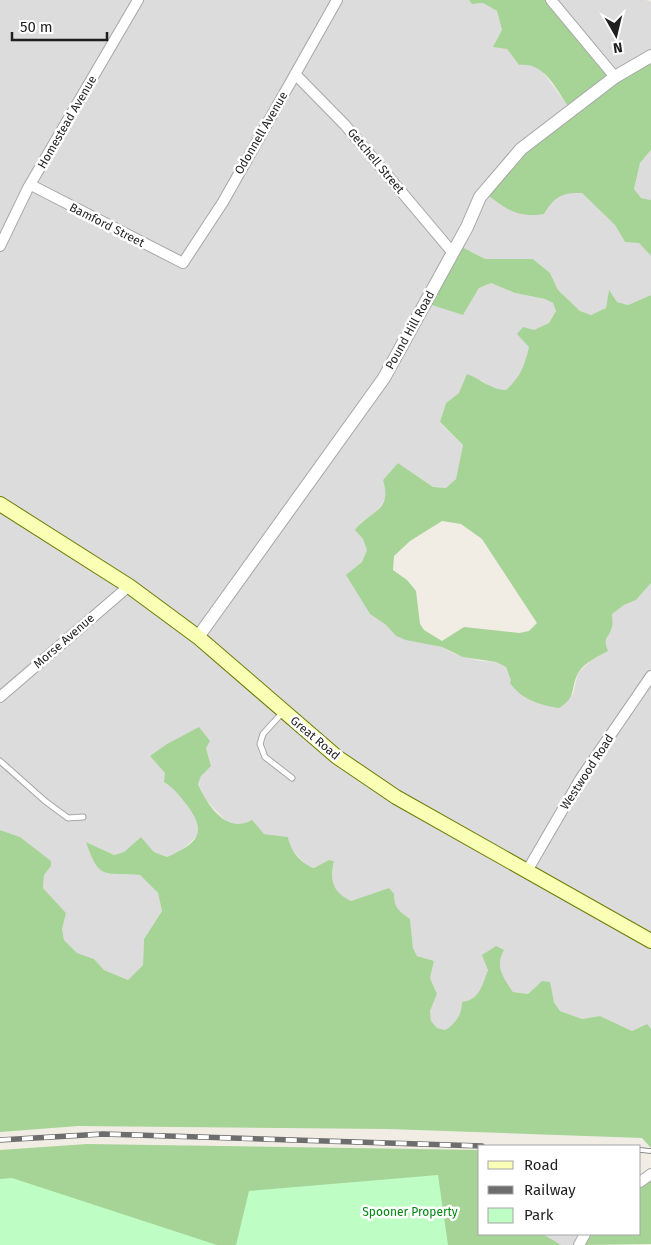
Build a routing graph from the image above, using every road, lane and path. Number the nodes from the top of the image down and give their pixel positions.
1 (138, 0) edge
2 (337, 0) edge
3 (551, 0) edge
4 (651, 56) edge
5 (295, 74) junction
6 (615, 77) junction
7 (31, 185) junction
8 (0, 246) edge
9 (453, 253) junction
10 (183, 264) joint
11 (3, 509) edge
12 (128, 586) junction
13 (198, 636) junction
14 (651, 676) edge
15 (0, 697) edge
16 (284, 712) junction
17 (0, 761) edge
18 (292, 778) dead end
19 (83, 817) dead end
20 (527, 871) junction
21 (651, 941) edge

1 - 7 street, Homestead Avenue
2 - 5 street, Odonnell Avenue
3 - 6 street
4 - 6 street, Pound Hill Road
5 - 9 street, Getchell Street
5 - 10 street, Odonnell Avenue
6 - 9 street, Pound Hill Road
7 - 8 street, Homestead Avenue
7 - 10 street, Bamford Street
9 - 13 street, Pound Hill Road
11 - 12 main road, Great Road
12 - 13 main road, Great Road
12 - 15 street, Morse Avenue
13 - 16 main road, Great Road
14 - 20 street, Westwood Road
16 - 18 lane
16 - 20 main road, Great Road
17 - 19 lane
20 - 21 main road, Great Road

